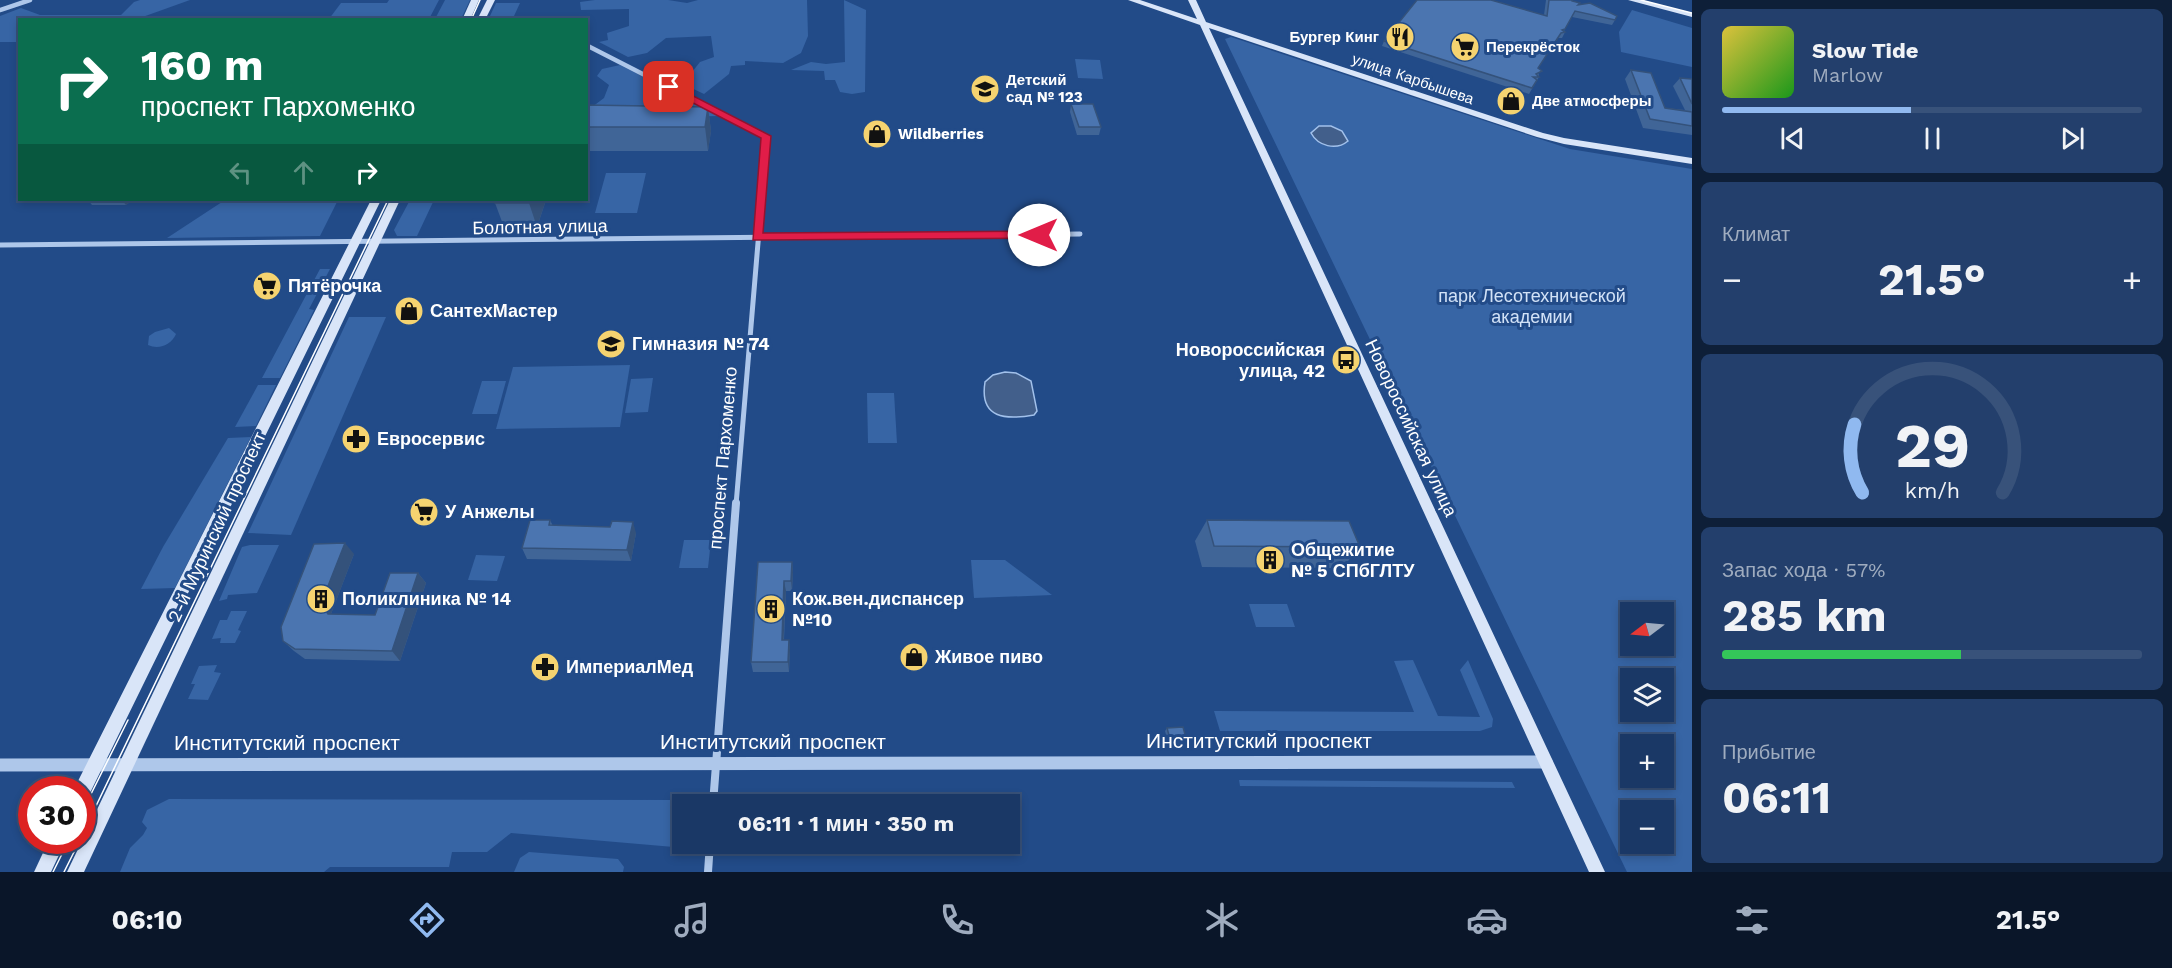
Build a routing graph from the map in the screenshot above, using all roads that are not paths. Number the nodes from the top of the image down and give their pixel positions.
1 (30, 0) edge
2 (475, 0) edge
3 (491, 0) edge
4 (1132, 0) edge
5 (1192, 0) edge
6 (1632, 0) edge
7 (1658, 0) edge
8 (1692, 8) edge
9 (0, 10) edge
10 (1692, 15) edge
11 (466, 18) edge
12 (482, 18) edge
13 (1202, 23) junction
14 (588, 46) edge
15 (1692, 161) edge
16 (375, 201) edge
17 (395, 201) edge
18 (1080, 234) dead end
19 (757, 237) junction
20 (354, 243) junction
21 (374, 243) junction
22 (0, 244) edge
23 (1546, 762) junction
24 (717, 763) junction
25 (96, 764) junction
26 (127, 764) junction
27 (0, 765) edge
28 (90, 776) edge
29 (714, 794) edge
30 (51, 854) edge
31 (709, 854) edge
32 (42, 872) edge
33 (75, 872) edge
34 (708, 872) edge
35 (1597, 872) edge

1 - 9 street
2 - 11 main road
3 - 12 main road
4 - 13 main road, улица Карбышева
5 - 13 main road, Новороссийская улица
6 - 10 main road
7 - 8 main road
13 - 15 main road, улица Карбышева
13 - 23 main road, Новороссийская улица
14 - 19 street, проспект Пархоменко
16 - 20 main road, 2-й Муринский проспект
17 - 21 main road, 2-й Муринский проспект
18 - 19 street, Болотная улица
19 - 21 street, Болотная улица
19 - 24 street, проспект Пархоменко
20 - 21 street, Болотная улица
20 - 22 street, Болотная улица
20 - 25 main road, 2-й Муринский проспект
21 - 26 main road, 2-й Муринский проспект
23 - 24 street, Институтский проспект
23 - 35 main road, Новороссийская улица
24 - 26 street, Институтский проспект
24 - 29 street, проспект Пархоменко
25 - 26 street, Институтский проспект
25 - 27 street, Институтский проспект
25 - 28 main road, 2-й Муринский проспект
26 - 33 main road, 2-й Муринский проспект
30 - 32 main road
31 - 34 street

